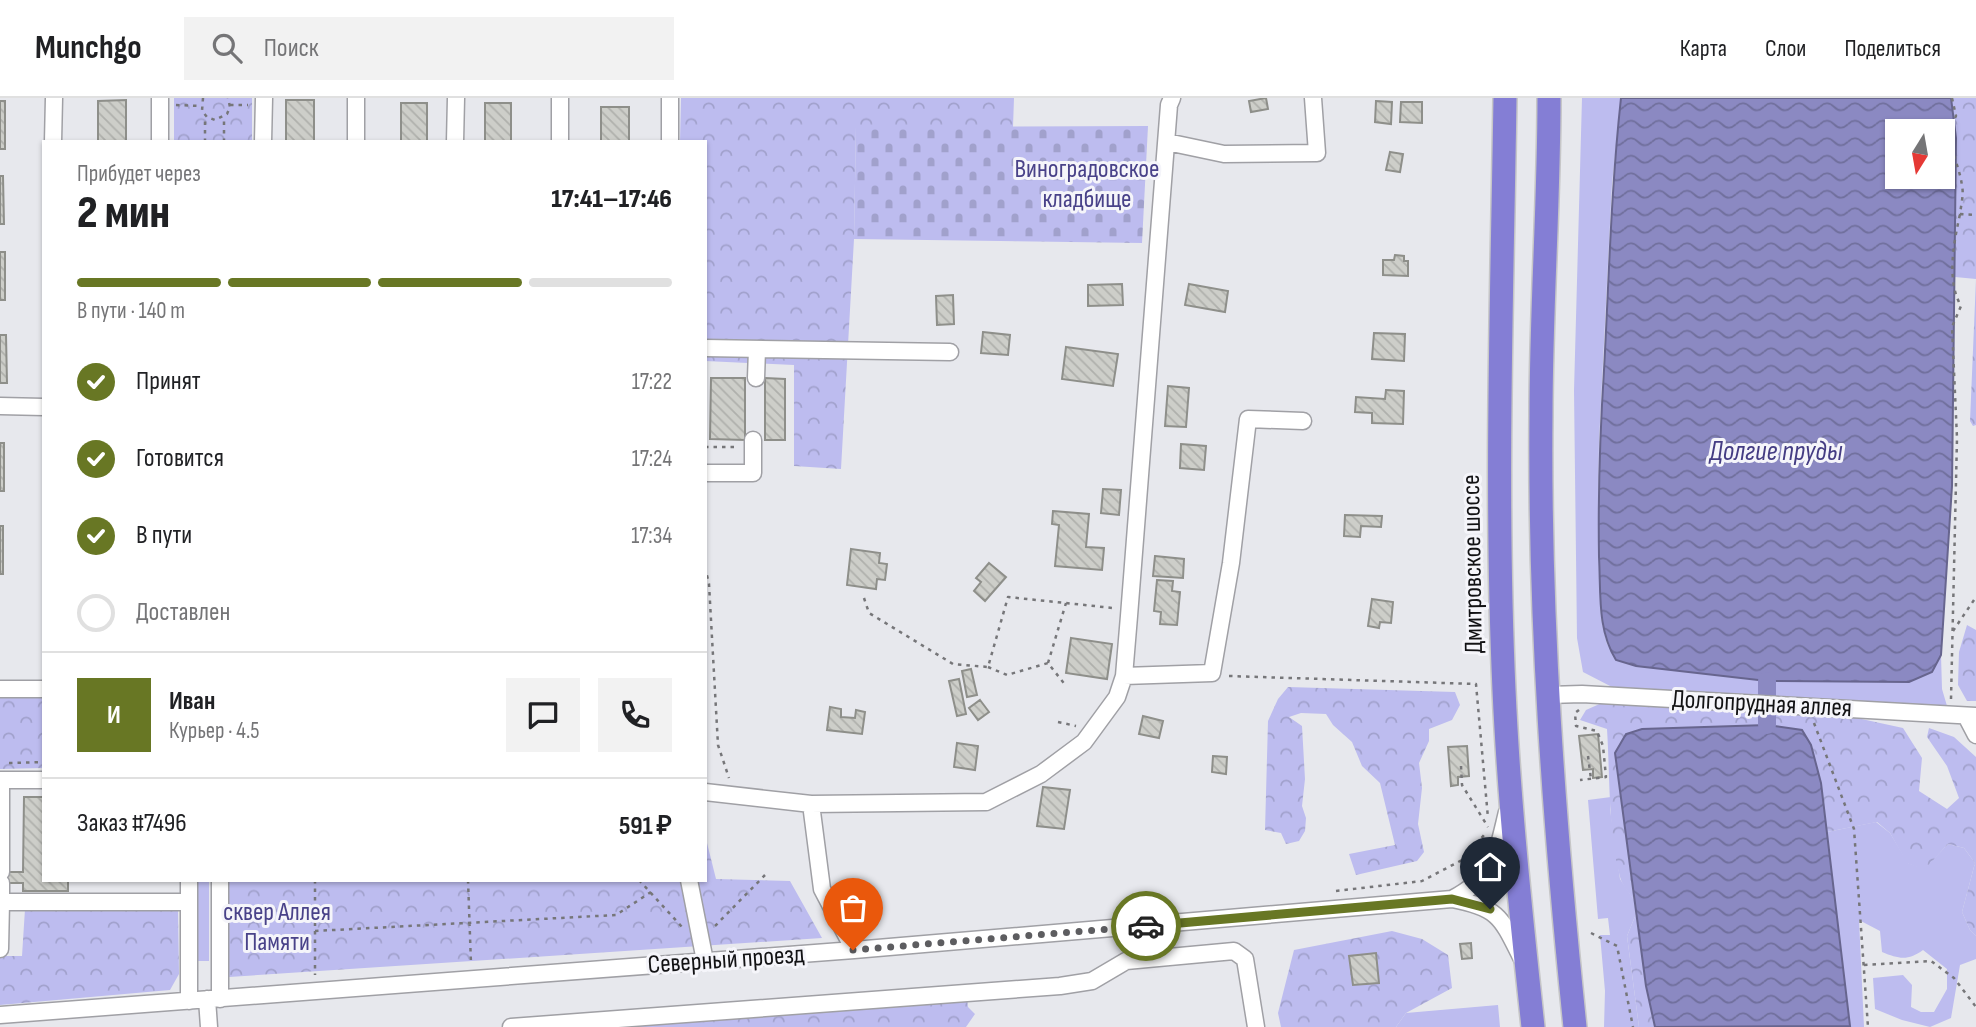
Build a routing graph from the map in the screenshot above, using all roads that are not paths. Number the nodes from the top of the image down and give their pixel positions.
1 (54, 98) edge
2 (264, 98) edge
3 (356, 98) edge
4 (456, 98) edge
5 (560, 98) edge
6 (670, 98) edge
7 (1172, 98) edge
8 (1312, 98) edge
9 (1505, 98) edge
10 (1549, 98) edge
11 (160, 102) edge
12 (54, 140) edge
13 (160, 140) edge
14 (263, 140) edge
15 (356, 140) edge
16 (455, 140) edge
17 (560, 140) edge
18 (670, 140) edge
19 (1167, 142) junction
20 (707, 348) edge
21 (757, 349) junction
22 (950, 352) dead end
23 (756, 379) dead end
24 (0, 406) edge
25 (42, 407) edge
26 (1303, 421) dead end
27 (753, 444) road end
28 (707, 473) edge
29 (1124, 676) junction
30 (0, 689) edge
31 (42, 689) edge
32 (1548, 695) junction
33 (1971, 716) edge
34 (1976, 735) edge
35 (42, 780) edge
36 (707, 792) edge
37 (1511, 796) junction
38 (811, 804) junction
39 (1, 877) edge
40 (189, 882) edge
41 (220, 882) edge
42 (690, 882) edge
43 (1452, 899) junction
44 (189, 901) junction
45 (1, 902) edge
46 (0, 949) edge
47 (853, 950) junction
48 (703, 951) junction
49 (1527, 969) junction
50 (214, 999) junction
51 (189, 1001) junction
52 (0, 1015) edge
53 (209, 1027) edge
54 (511, 1027) edge
55 (1256, 1027) edge
56 (1534, 1027) edge
57 (1575, 1027) edge

1 - 12 street
2 - 14 street
3 - 15 street
4 - 16 street
5 - 17 street
6 - 18 street
7 - 19 street
8 - 19 street
9 - 37 highway, Дмитровское шоссе
10 - 32 highway
11 - 13 street
19 - 29 street
20 - 21 street
21 - 22 street
21 - 23 street
24 - 25 street
26 - 29 street
27 - 28 street
29 - 38 street
30 - 31 street
32 - 33 street, Долгопрудная аллея
32 - 57 highway
33 - 34 street
35 - 39 street
36 - 38 street
37 - 43 street
37 - 49 highway, Дмитровское шоссе
38 - 47 street
39 - 45 street
40 - 44 street
41 - 50 street
42 - 48 street
43 - 47 street, Северный проезд
43 - 49 street
44 - 45 street
44 - 51 street
45 - 46 street
47 - 48 street, Северный проезд
48 - 50 street, Северный проезд
49 - 56 highway, Дмитровское шоссе
50 - 51 street, Северный проезд
50 - 53 street
51 - 52 street, Северный проезд
54 - 55 street

